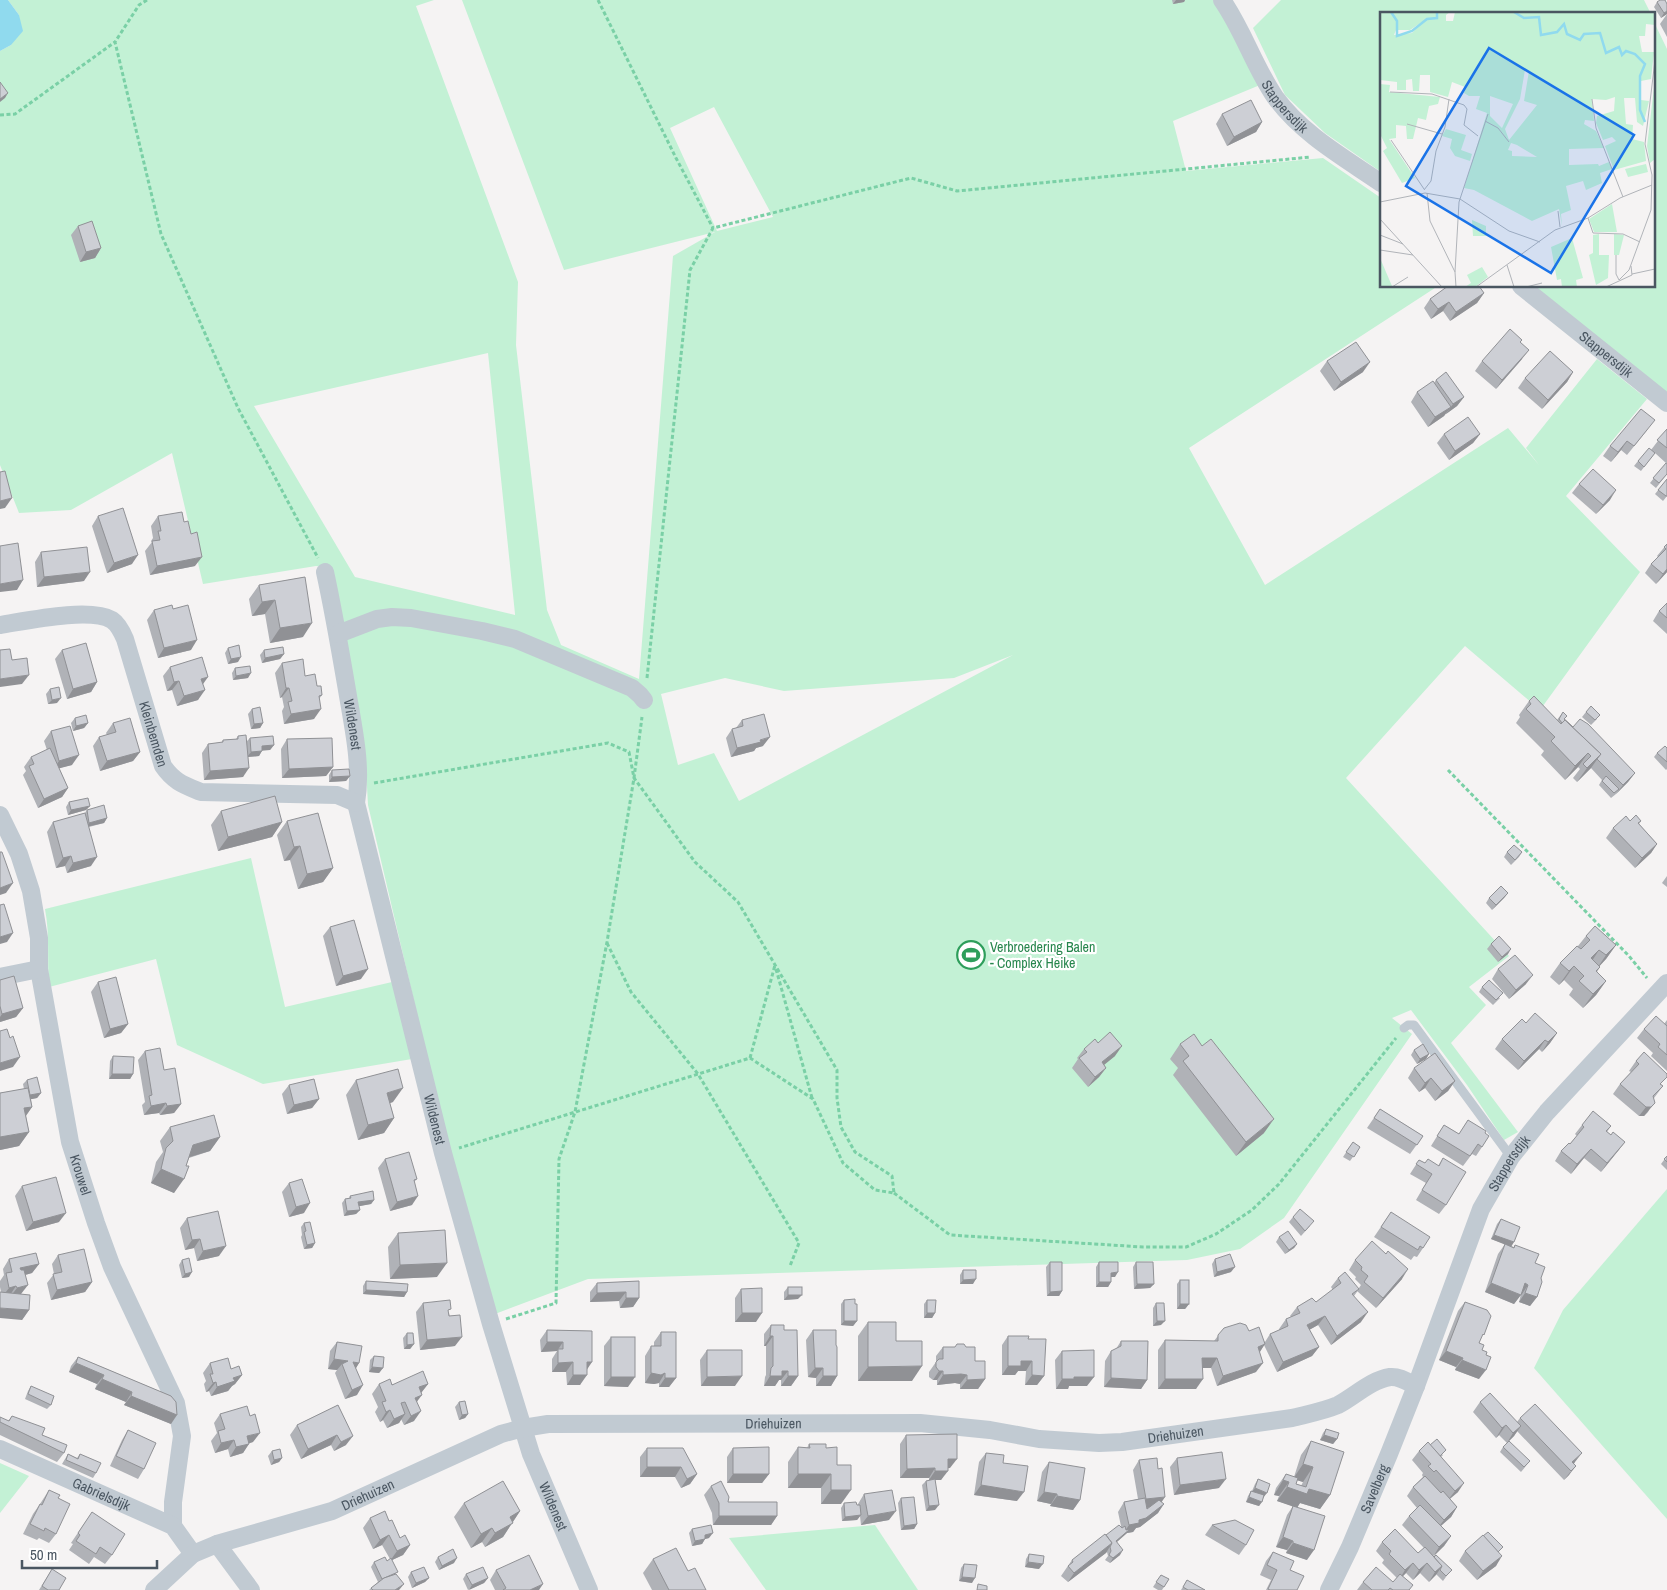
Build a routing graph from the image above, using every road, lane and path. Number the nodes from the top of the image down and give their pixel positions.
1 (147, 0) edge
2 (598, 0) edge
3 (1222, 0) edge
4 (115, 42) junction
5 (0, 116) edge
6 (1340, 154) junction
7 (1380, 182) edge
8 (713, 228) junction
9 (1523, 288) edge
10 (1667, 403) edge
11 (325, 572) joint
12 (0, 625) edge
13 (338, 634) junction
14 (644, 700) junction
15 (1448, 770) dead end
16 (634, 778) junction
17 (359, 785) junction
18 (356, 803) junction
19 (0, 815) edge
20 (607, 942) junction
21 (775, 964) junction
22 (38, 969) junction
23 (0, 977) edge
24 (1663, 988) edge
25 (1404, 1028) joint
26 (750, 1058) junction
27 (698, 1074) junction
28 (813, 1099) junction
29 (575, 1112) junction
30 (444, 1153) junction
31 (1511, 1158) junction
32 (894, 1193) junction
33 (790, 1266) dead end
34 (491, 1324) junction
35 (1416, 1386) junction
36 (523, 1428) junction
37 (0, 1449) edge
38 (173, 1526) junction
39 (217, 1544) junction
40 (193, 1554) junction
41 (154, 1590) edge
42 (251, 1590) edge
43 (589, 1590) edge
44 (1329, 1590) edge

1 - 4 path
2 - 8 path
3 - 6 street, Stappersdijk
4 - 5 path
4 - 11 path
6 - 7 street, Stappersdijk
6 - 8 path
8 - 14 path
9 - 10 street, Stappersdijk
11 - 13 street, Wildenest
12 - 18 street, Kleinbemden
13 - 14 street
13 - 17 street, Wildenest
14 - 16 path
15 - 24 path
16 - 17 path
16 - 20 path
16 - 21 path
17 - 18 street, Wildenest
18 - 30 street, Wildenest
19 - 22 street, Krouwel
20 - 27 path
20 - 29 path
21 - 26 path
21 - 28 path
21 - 32 path
22 - 23 street
22 - 38 street, Krouwel
24 - 31 street, Stappersdijk
25 - 31 lane
25 - 32 path
26 - 27 path
26 - 28 path
27 - 29 path
27 - 33 path
28 - 32 path
29 - 30 path
29 - 34 path
30 - 34 street, Wildenest
31 - 35 street, Stappersdijk
34 - 36 street, Wildenest
35 - 36 street, Driehuizen
35 - 44 street, Savelberg
36 - 39 street, Driehuizen
36 - 43 street, Wildenest
37 - 38 street, Gabrielsdijk
38 - 40 street
39 - 40 street, Driehuizen
39 - 42 street
40 - 41 street, Driehuizen

